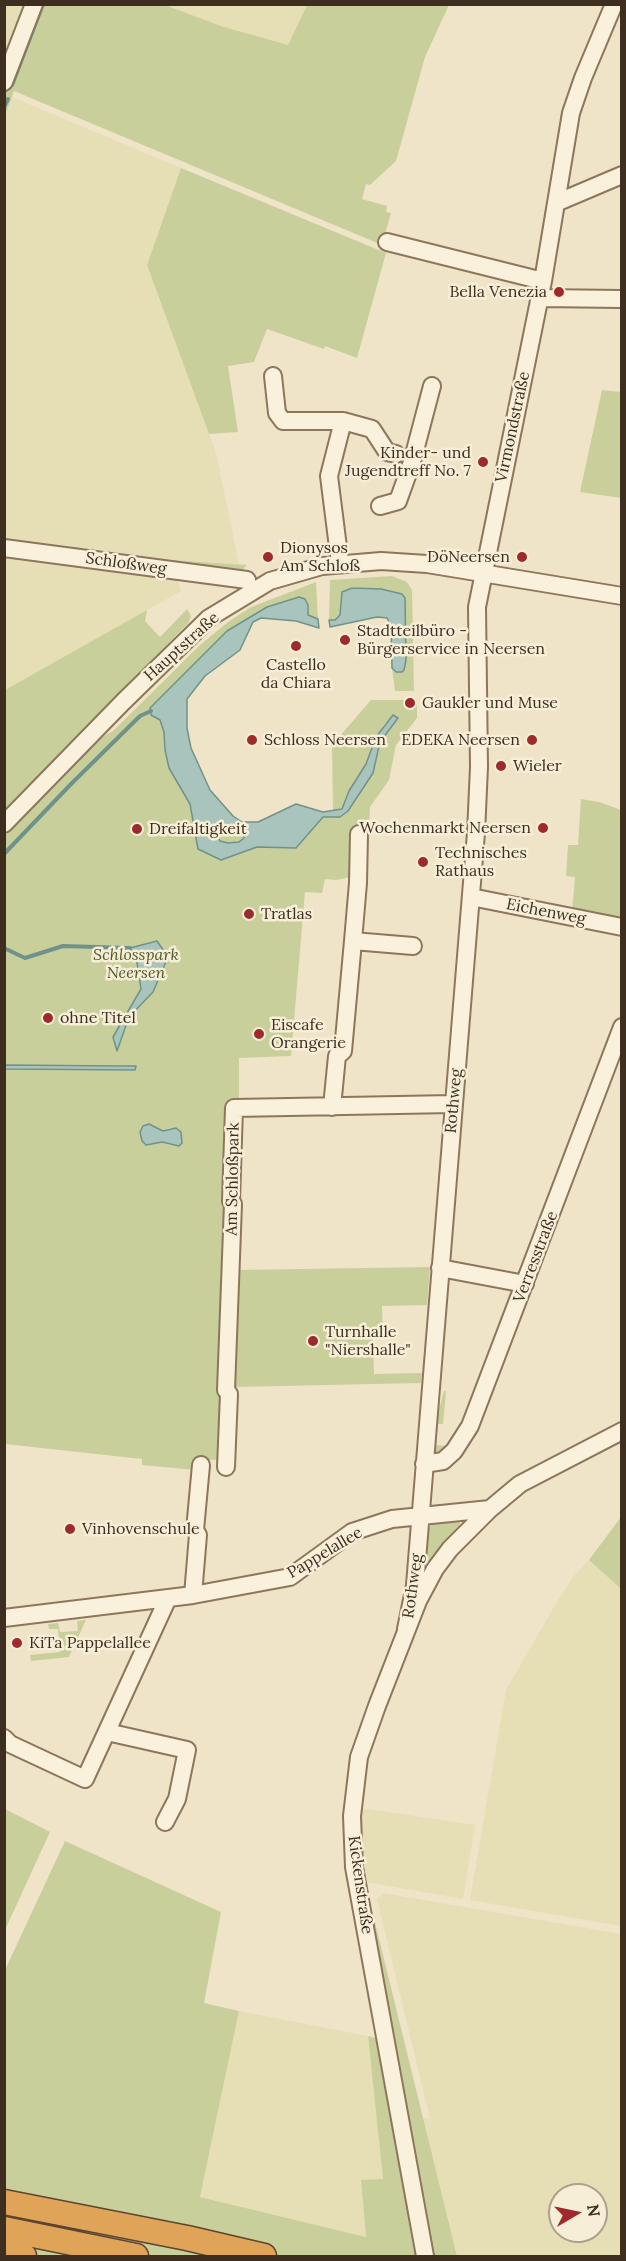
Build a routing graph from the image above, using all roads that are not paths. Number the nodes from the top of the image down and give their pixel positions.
1 (34, 4) edge
2 (614, 4) edge
3 (4, 82) edge
4 (621, 175) edge
5 (556, 203) junction
6 (387, 242) dead end
7 (543, 280) junction
8 (540, 298) junction
9 (621, 299) edge
10 (273, 376) dead end
11 (432, 386) dead end
12 (343, 421) junction
13 (396, 454) dead end
14 (380, 506) dead end
15 (4, 548) edge
16 (340, 563) junction
17 (483, 573) junction
18 (247, 580) dead end
19 (621, 596) edge
20 (4, 824) edge
21 (359, 834) dead end
22 (471, 897) junction
23 (621, 927) edge
24 (353, 941) junction
25 (413, 946) dead end
26 (621, 1027) edge
27 (453, 1104) junction
28 (332, 1107) junction
29 (440, 1268) junction
30 (525, 1284) junction
31 (621, 1431) edge
32 (424, 1464) junction
33 (201, 1465) dead end
34 (226, 1467) dead end
35 (489, 1509) junction
36 (421, 1516) junction
37 (193, 1595) junction
38 (168, 1598) junction
39 (4, 1618) edge
40 (406, 1629) junction
41 (107, 1732) junction
42 (4, 1738) edge
43 (165, 1822) dead end
44 (4, 2202) edge
45 (106, 2223) junction
46 (4, 2229) edge
47 (4, 2253) edge
48 (24, 2256) edge
49 (136, 2256) edge
50 (209, 2256) edge
51 (264, 2256) edge
52 (425, 2256) edge

1 - 3 street
2 - 5 street, Virmondstraße
4 - 5 street
5 - 7 street, Virmondstraße
6 - 7 street
7 - 8 street, Virmondstraße
8 - 9 street
8 - 17 street, Virmondstraße
10 - 12 street
11 - 14 street
12 - 13 street
12 - 16 street
15 - 18 street, Schloßweg
16 - 17 street, Hauptstraße
16 - 20 street, Hauptstraße
17 - 19 street, Hauptstraße
17 - 22 street, Rothweg
21 - 24 street
22 - 23 street, Eichenweg
22 - 27 street, Rothweg
24 - 25 street
24 - 28 street
26 - 30 street, Verresstraße
27 - 28 street, Am Schloßpark
27 - 29 street, Rothweg
28 - 34 street, Am Schloßpark
29 - 30 street
29 - 32 street, Rothweg
30 - 32 street, Verresstraße
31 - 35 street, Kickenstraße
32 - 36 street, Rothweg
33 - 37 street
35 - 36 street
35 - 40 street, Kickenstraße
36 - 37 street, Pappelallee
36 - 40 street, Rothweg
37 - 38 street, Pappelallee
38 - 39 street, Pappelallee
38 - 41 street
40 - 52 street, Kickenstraße
41 - 42 street
41 - 43 street
44 - 45 highway
45 - 50 highway
45 - 51 highway
46 - 49 highway
47 - 48 highway

